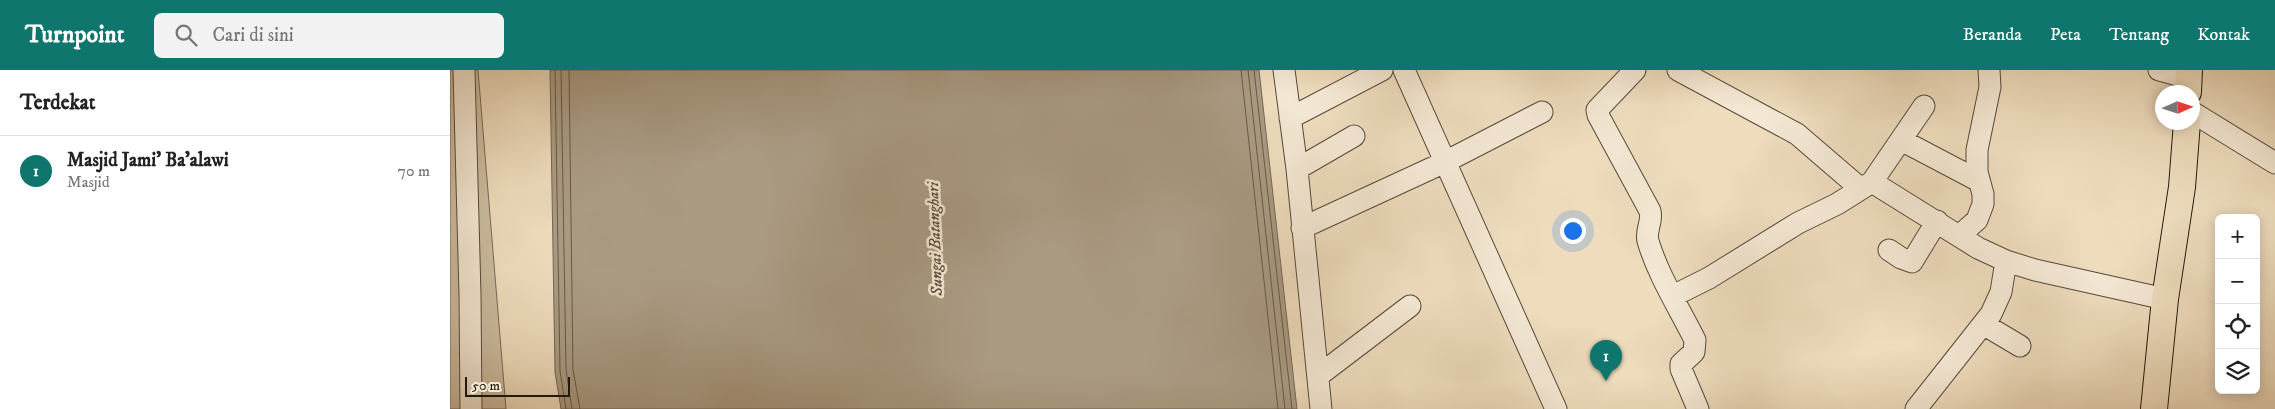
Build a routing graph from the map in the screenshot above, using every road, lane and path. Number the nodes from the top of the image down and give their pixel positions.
1 (464, 70) edge
2 (1284, 70) edge
3 (1382, 70) edge
4 (1404, 70) edge
5 (1635, 70) edge
6 (1678, 70) edge
7 (1988, 70) edge
8 (2159, 70) edge
9 (2189, 80) edge
10 (1924, 106) dead end
11 (1542, 112) dead end
12 (1290, 118) junction
13 (2200, 126) edge
14 (2188, 130) edge
15 (1354, 136) dead end
16 (1902, 140) junction
17 (1445, 162) junction
18 (2275, 163) edge
19 (1297, 169) junction
20 (1979, 180) junction
21 (1867, 186) junction
22 (1937, 221) junction
23 (1302, 228) junction
24 (1960, 235) junction
25 (1889, 250) dead end
26 (2006, 261) junction
27 (1673, 296) junction
28 (2165, 298) junction
29 (1410, 306) dead end
30 (1983, 324) junction
31 (2020, 346) dead end
32 (1318, 376) junction
33 (470, 409) edge
34 (1321, 409) edge
35 (1556, 409) edge
36 (1698, 409) edge
37 (1916, 409) edge
38 (2154, 409) edge

1 - 33 street
2 - 12 street
3 - 12 street
4 - 17 street
5 - 27 street
6 - 21 street
7 - 20 street
8 - 9 street
10 - 16 street
11 - 17 street
12 - 19 street
13 - 18 street
14 - 28 main road
15 - 19 street
16 - 20 street
16 - 21 street
17 - 23 street
17 - 35 street
19 - 23 street
20 - 24 street
21 - 22 street
21 - 27 street
22 - 24 street
22 - 25 street
23 - 32 street
24 - 26 street
26 - 28 street
26 - 30 street
27 - 36 street
28 - 38 main road
29 - 32 street
30 - 31 street
30 - 37 street
32 - 34 street

